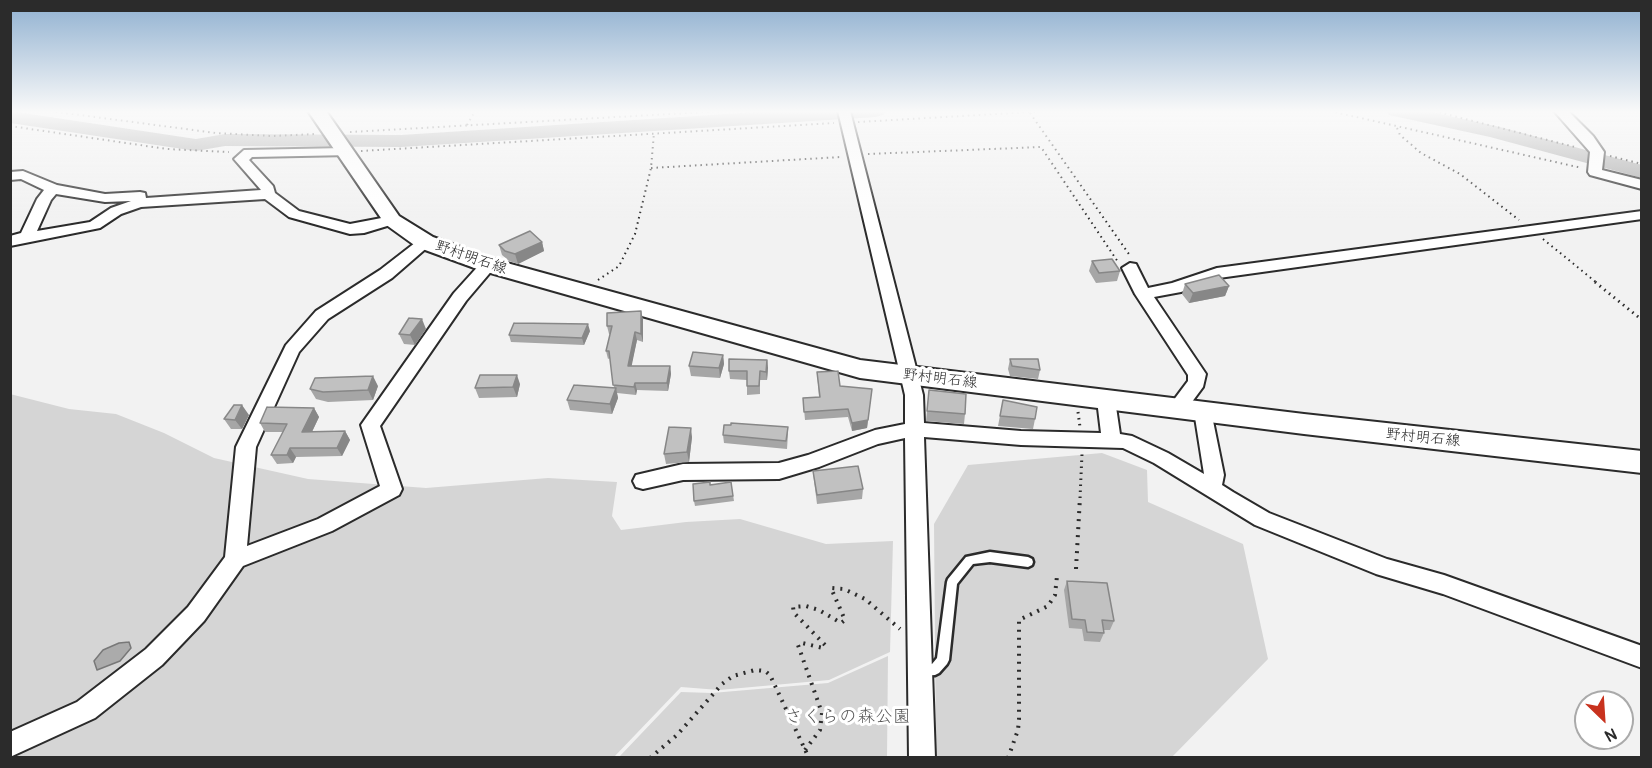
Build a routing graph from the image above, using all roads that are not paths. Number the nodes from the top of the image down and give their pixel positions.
1 (299, 147) edge
2 (341, 147) edge
3 (853, 147) edge
4 (1593, 147) edge
5 (10, 176) edge
6 (1641, 185) edge
7 (53, 189) junction
8 (268, 194) junction
9 (236, 197) junction
10 (1641, 215) edge
11 (392, 220) junction
12 (27, 236) junction
13 (10, 241) edge
14 (425, 242) junction
15 (488, 265) junction
16 (1131, 268) road end
17 (1143, 294) junction
18 (911, 376) junction
19 (1106, 400) junction
20 (1176, 409) junction
21 (1203, 411) junction
22 (915, 429) junction
23 (1111, 441) junction
24 (1641, 462) edge
25 (643, 481) dead end
26 (1211, 488) junction
27 (235, 560) junction
28 (1028, 562) dead end
29 (1641, 657) edge
30 (921, 670) junction
31 (10, 746) edge
32 (922, 758) edge

1 - 8 street
2 - 11 main road, 野村明石線
3 - 18 street
4 - 6 street
5 - 7 street
7 - 9 street
7 - 12 street
8 - 9 street
8 - 11 street
9 - 12 street
10 - 17 street
11 - 14 main road, 野村明石線
12 - 13 street
14 - 15 main road, 野村明石線
14 - 27 street
15 - 18 main road, 野村明石線
15 - 27 street
16 - 17 street
17 - 20 street
18 - 19 main road, 野村明石線
18 - 22 street
19 - 20 main road, 野村明石線
19 - 23 street
20 - 21 main road, 野村明石線
21 - 24 main road, 野村明石線
21 - 26 street
22 - 23 street
22 - 25 street
22 - 30 street
23 - 26 street
26 - 29 street
27 - 31 street
28 - 30 lane
30 - 32 street

